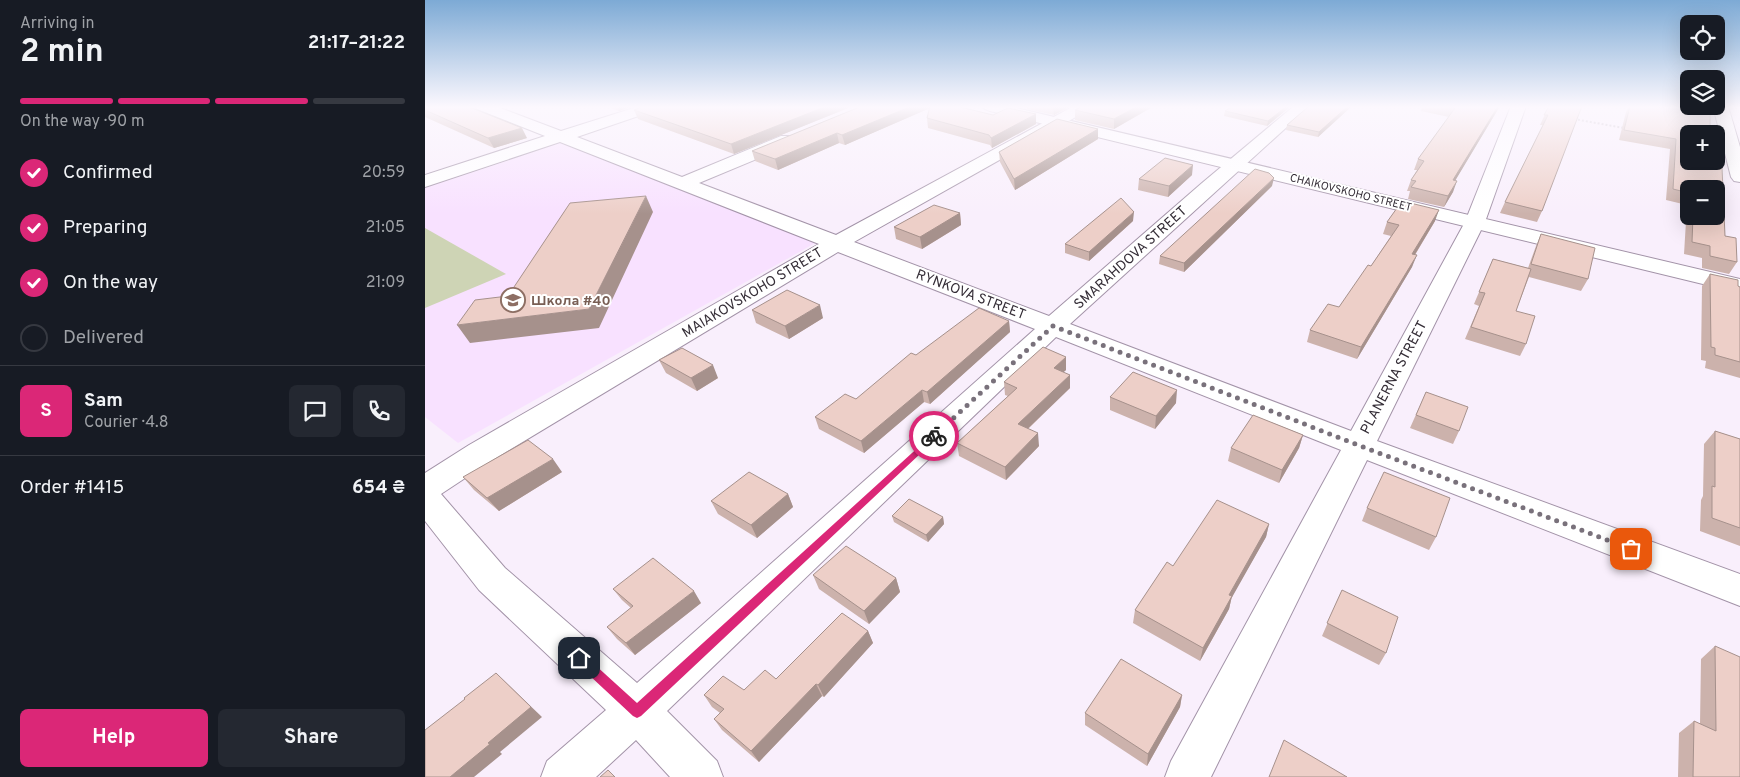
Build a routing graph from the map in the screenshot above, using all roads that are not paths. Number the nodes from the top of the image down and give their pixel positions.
1 (542, 142) edge
2 (577, 142) edge
3 (781, 142) edge
4 (1019, 142) edge
5 (1144, 142) edge
6 (1259, 142) edge
7 (1505, 142) edge
8 (1730, 142) edge
9 (1234, 163) junction
10 (1740, 178) edge
11 (425, 181) edge
12 (683, 183) junction
13 (1475, 222) junction
14 (837, 242) junction
15 (1740, 286) edge
16 (1053, 326) junction
17 (1358, 445) junction
18 (425, 488) edge
19 (425, 498) edge
20 (1740, 590) edge
21 (637, 711) junction
22 (563, 777) edge
23 (701, 777) edge
24 (1187, 777) edge

1 - 11 street
2 - 12 street, RYNKOVA STREET
3 - 12 street
4 - 14 street, MAIAKOVSKOHO STREET
5 - 9 street, CHAIKOVSKOHO STREET
6 - 9 street, SMARAHDOVA STREET
7 - 13 street, PLANERNA STREET
8 - 10 street
9 - 13 street, CHAIKOVSKOHO STREET
9 - 16 street, SMARAHDOVA STREET
12 - 14 street, RYNKOVA STREET
13 - 15 street, CHAIKOVSKOHO STREET
13 - 17 street, PLANERNA STREET
14 - 16 street, RYNKOVA STREET
14 - 18 street, MAIAKOVSKOHO STREET
16 - 17 street, RYNKOVA STREET
16 - 21 street, SMARAHDOVA STREET
17 - 20 street, RYNKOVA STREET
17 - 24 street, PLANERNA STREET
19 - 21 street
21 - 22 street, SMARAHDOVA STREET
21 - 23 street

